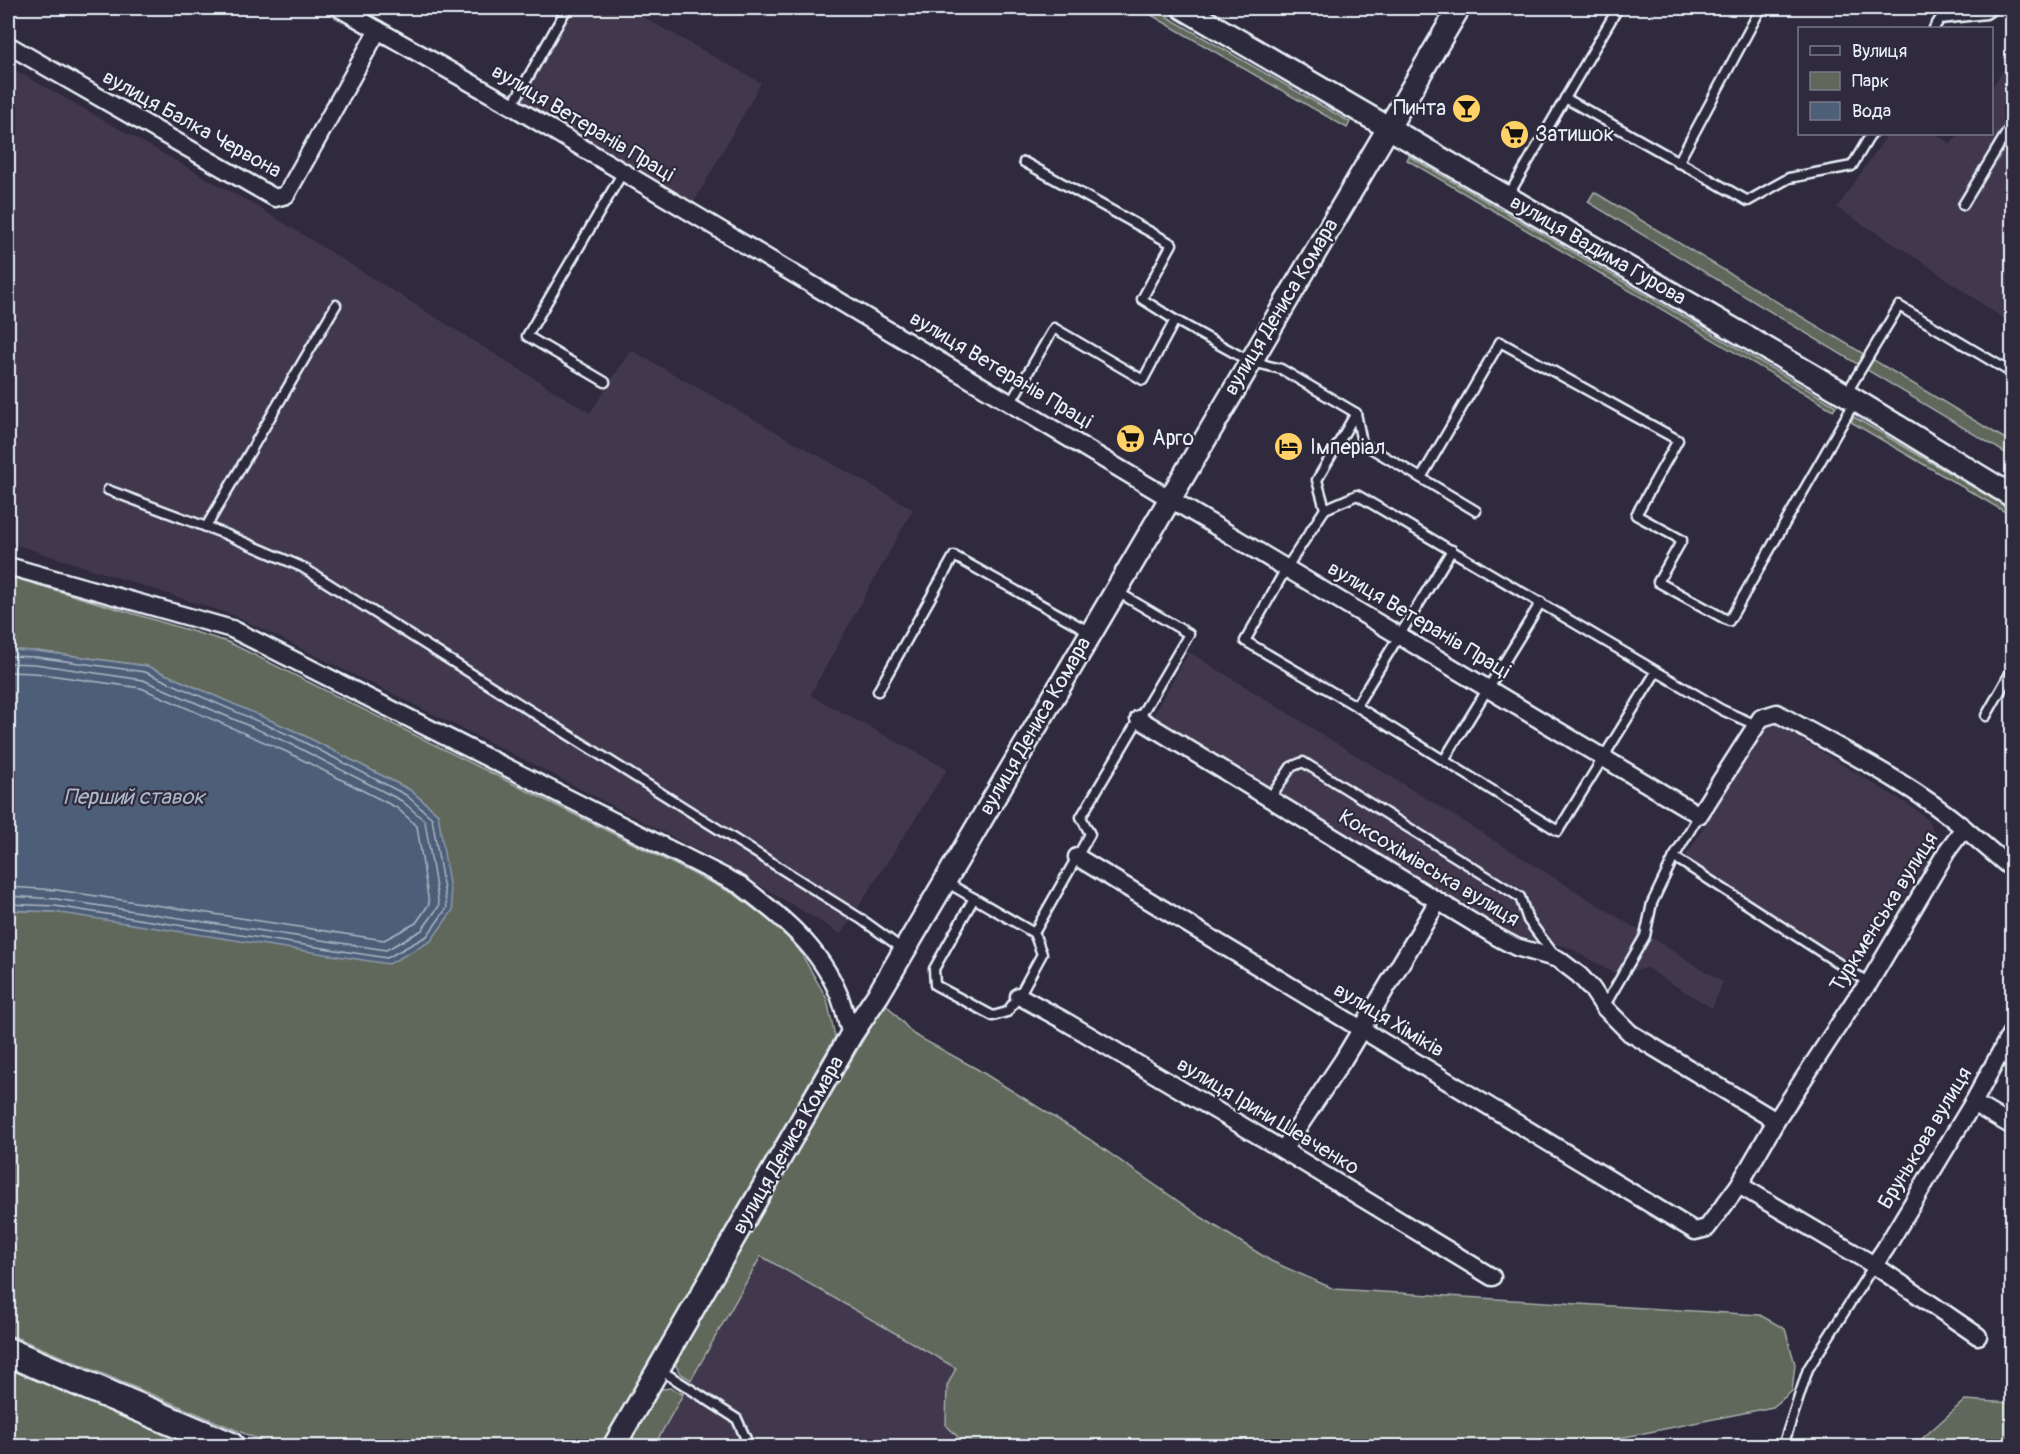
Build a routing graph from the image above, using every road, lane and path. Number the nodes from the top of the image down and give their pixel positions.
1 (339, 8) edge
2 (567, 8) edge
3 (1183, 8) edge
4 (1459, 8) edge
5 (1618, 8) edge
6 (1761, 8) edge
7 (1995, 8) edge
8 (1935, 27) edge
9 (378, 30) junction
10 (8, 45) edge
11 (1565, 98) junction
12 (512, 106) junction
13 (2013, 124) edge
14 (1389, 127) junction
15 (1870, 135) edge
16 (1024, 162) dead end
17 (1678, 163) junction
18 (623, 172) junction
19 (1507, 197) junction
20 (1963, 205) dead end
21 (336, 305) dead end
22 (1175, 320) junction
23 (1249, 362) junction
24 (2013, 373) edge
25 (605, 382) dead end
26 (1850, 398) junction
27 (1011, 402) junction
28 (1356, 413) junction
29 (1421, 478) junction
30 (108, 490) dead end
31 (2013, 496) edge
32 (1170, 497) junction
33 (1325, 509) junction
34 (1476, 511) dead end
35 (206, 527) junction
36 (1452, 550) junction
37 (8, 566) edge
38 (1287, 567) junction
39 (1115, 591) junction
40 (1541, 602) junction
41 (1090, 632) junction
42 (1400, 635) junction
43 (2013, 670) edge
44 (1656, 672) junction
45 (1488, 688) junction
46 (878, 692) dead end
47 (1356, 706) junction
48 (1986, 716) dead end
49 (1139, 719) junction
50 (1756, 725) junction
51 (1604, 758) junction
52 (1444, 760) junction
53 (1270, 798) junction
54 (1699, 815) junction
55 (1964, 828) junction
56 (1077, 857) junction
57 (1674, 857) junction
58 (2013, 869) edge
59 (945, 881) junction
60 (974, 898) junction
61 (1438, 901) junction
62 (1034, 933) junction
63 (904, 950) junction
64 (1558, 959) junction
65 (1869, 983) junction
66 (1019, 996) junction
67 (1604, 1008) junction
68 (1361, 1030) junction
69 (2013, 1031) edge
70 (851, 1035) junction
71 (1973, 1103) junction
72 (1776, 1121) junction
73 (2013, 1126) edge
74 (1284, 1150) junction
75 (1739, 1185) junction
76 (1678, 1221) joint
77 (1874, 1265) junction
78 (1492, 1277) dead end
79 (1978, 1336) dead end
80 (8, 1352) edge
81 (658, 1369) junction
82 (230, 1446) edge
83 (614, 1446) edge
84 (749, 1446) edge
85 (1783, 1446) edge

1 - 9 street, вулиця Ветеранів Праці
2 - 12 lane
3 - 14 street, вулиця Вадима Гурова
4 - 14 street, вулиця Дениса Комара
5 - 11 lane
6 - 17 lane
7 - 8 lane
9 - 10 street, вулиця Балка Червона
9 - 12 street, вулиця Ветеранів Праці
11 - 17 lane
11 - 19 lane
12 - 18 street, вулиця Ветеранів Праці
13 - 20 lane
14 - 19 street, вулиця Вадима Гурова
14 - 23 street, вулиця Дениса Комара
15 - 17 lane
16 - 22 lane
18 - 25 lane
18 - 27 street, вулиця Ветеранів Праці
19 - 26 street, вулиця Вадима Гурова
21 - 35 lane
22 - 23 lane
22 - 27 lane
23 - 28 lane
23 - 32 street, вулиця Дениса Комара
24 - 26 lane
26 - 29 lane
26 - 31 street, вулиця Вадима Гурова
27 - 32 street, вулиця Ветеранів Праці
28 - 29 lane
28 - 33 lane
29 - 34 lane
30 - 35 lane
32 - 38 street, вулиця Ветеранів Праці
32 - 39 street, вулиця Дениса Комара
33 - 36 lane
33 - 38 lane
35 - 63 lane
36 - 40 lane
36 - 42 lane
37 - 70 street
38 - 42 street, вулиця Ветеранів Праці
38 - 47 lane
39 - 41 street, вулиця Дениса Комара
39 - 49 lane
40 - 44 lane
40 - 45 lane
41 - 46 lane
41 - 59 street, вулиця Дениса Комара
42 - 45 street, вулиця Ветеранів Праці
42 - 47 lane
43 - 48 lane
44 - 50 lane
44 - 51 lane
45 - 51 street, вулиця Ветеранів Праці
45 - 52 lane
47 - 52 lane
49 - 53 street, Коксохімівська вулиця
49 - 56 lane
50 - 54 street
50 - 55 street, Туркменська вулиця
51 - 52 lane
51 - 54 street, вулиця Ветеранів Праці
53 - 61 street, Коксохімівська вулиця
53 - 64 lane
54 - 57 lane
55 - 58 street
55 - 65 street, Туркменська вулиця
56 - 62 lane
56 - 68 street, вулиця Хіміків
57 - 65 lane
57 - 67 lane
59 - 60 lane
59 - 63 street, вулиця Дениса Комара
60 - 62 lane
60 - 66 lane
61 - 64 street, Коксохімівська вулиця
61 - 68 street
62 - 66 lane
63 - 70 street, вулиця Дениса Комара
64 - 67 street, Коксохімівська вулиця
65 - 72 street, Туркменська вулиця
66 - 74 street, вулиця Ірини Шевченко
67 - 72 street, Коксохімівська вулиця
68 - 74 street
68 - 76 street, вулиця Хіміків
69 - 71 street, Брунькова вулиця
70 - 81 street, вулиця Дениса Комара
71 - 73 street
71 - 77 street, Брунькова вулиця
72 - 75 street, Туркменська вулиця
74 - 78 street, вулиця Ірини Шевченко
75 - 76 street, Туркменська вулиця
75 - 77 street
77 - 79 street
77 - 85 lane
80 - 82 main road
81 - 83 street, вулиця Дениса Комара
81 - 84 lane

